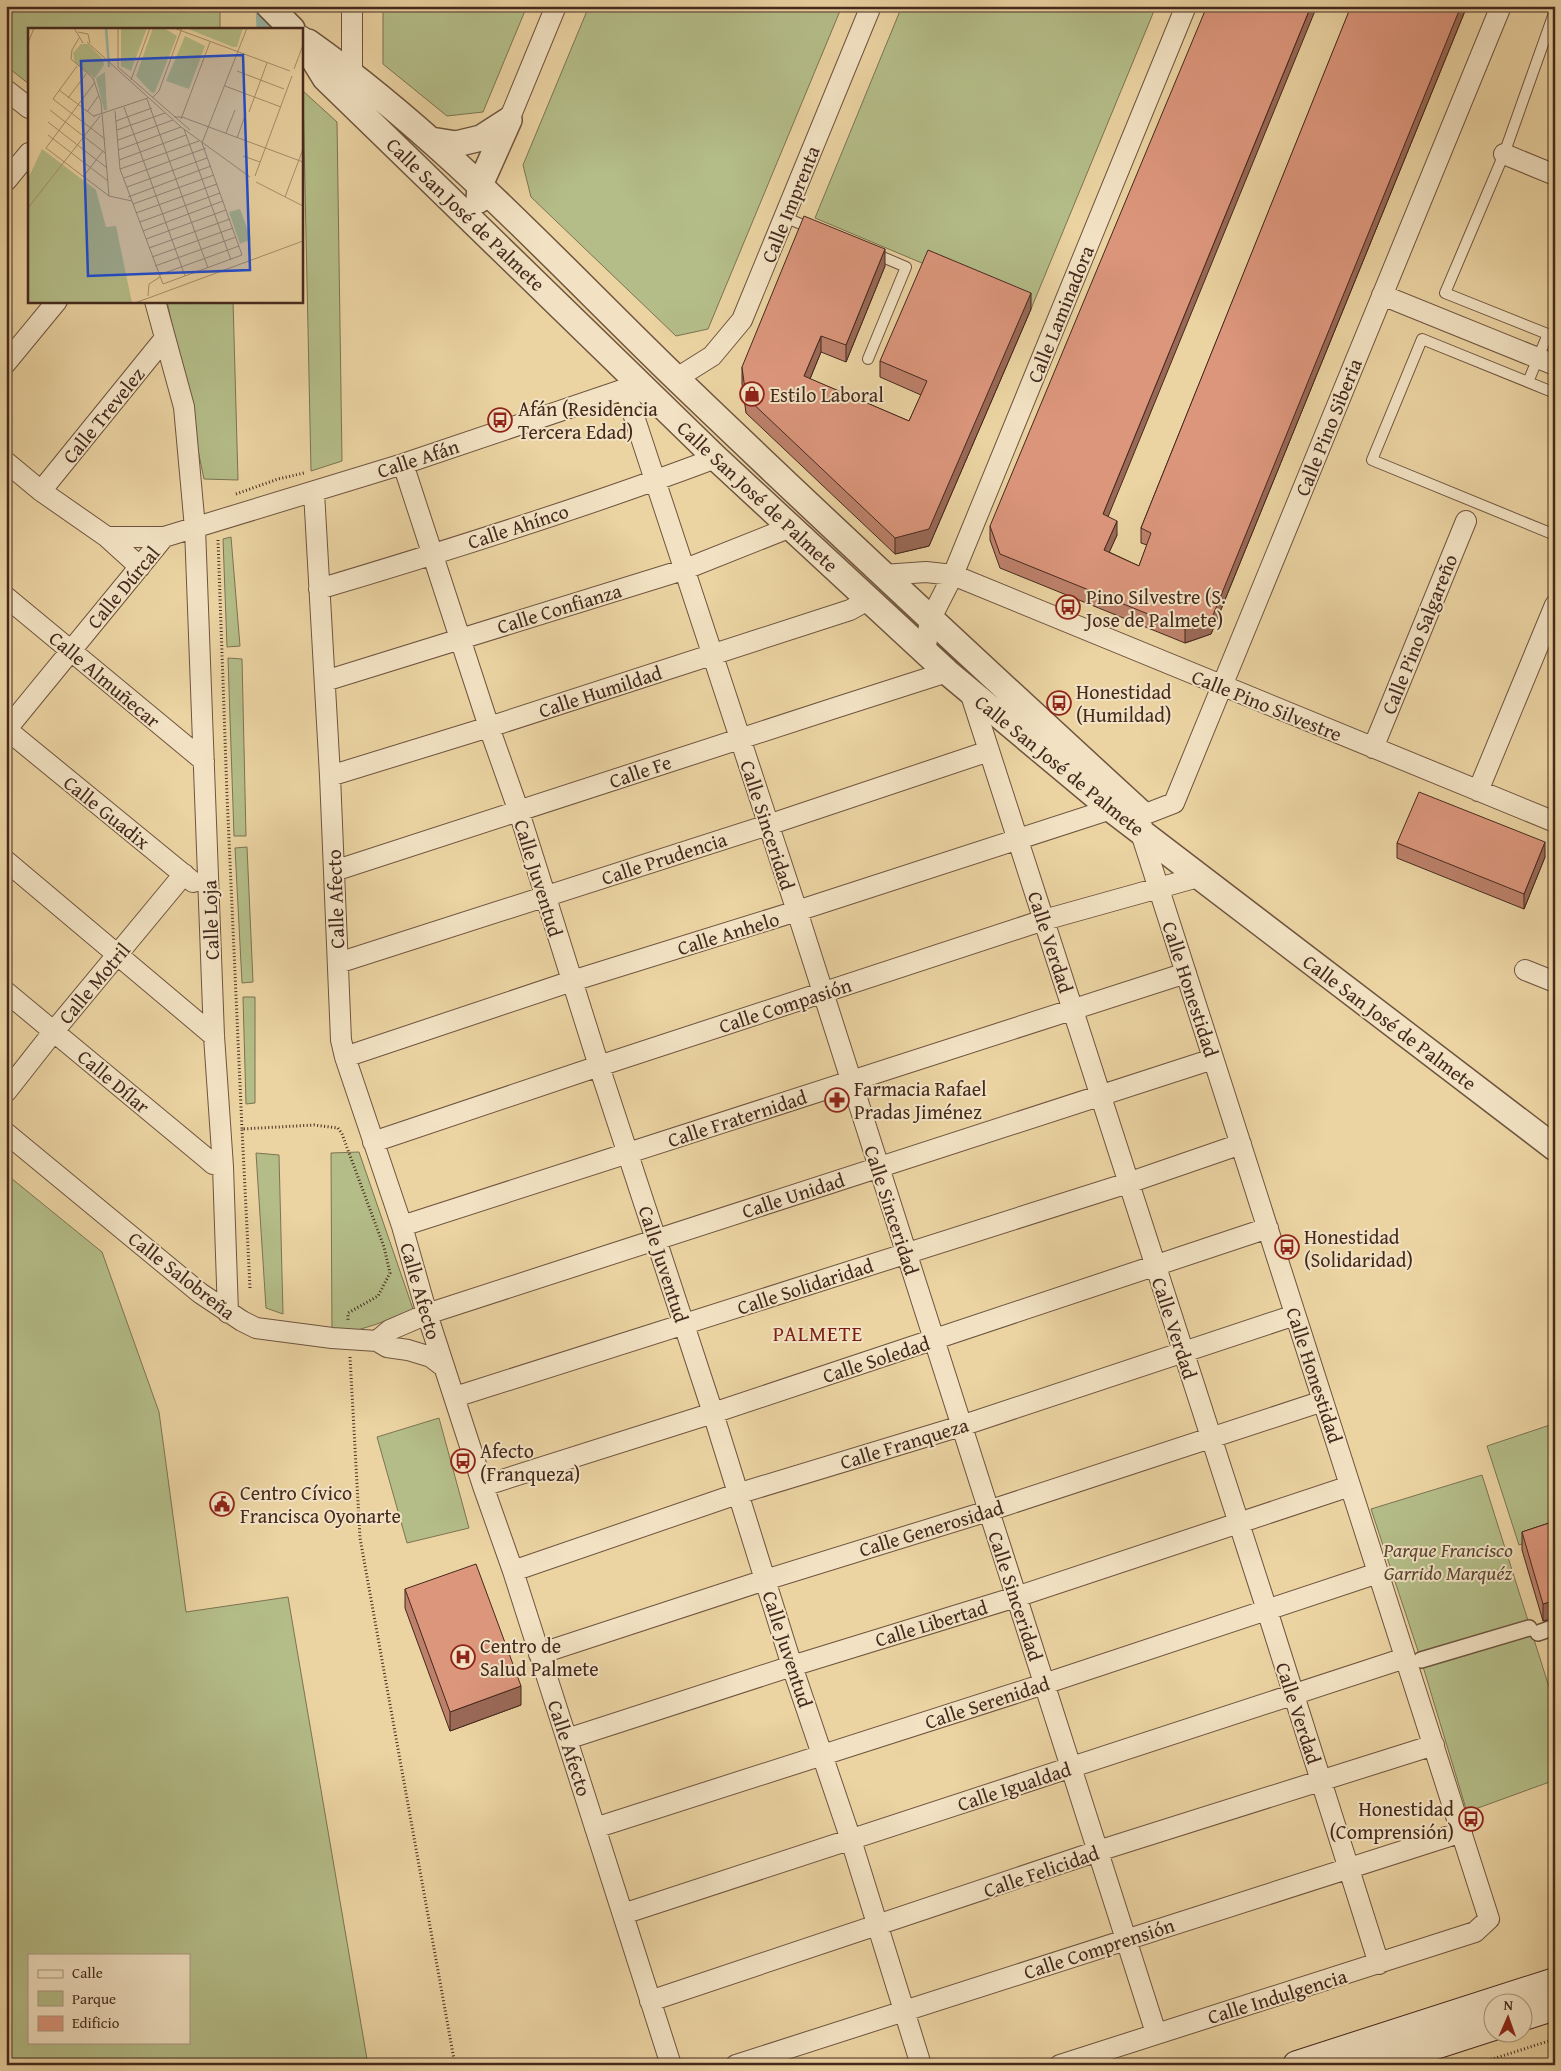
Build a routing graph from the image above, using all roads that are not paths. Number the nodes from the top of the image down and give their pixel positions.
1 (269, 6) edge
2 (352, 6) edge
3 (556, 6) edge
4 (871, 6) edge
5 (1186, 6) edge
6 (1501, 6) edge
7 (1555, 17) edge
8 (291, 28) edge
9 (302, 39) edge
10 (302, 40) edge
11 (352, 73) junction
12 (6, 90) edge
13 (28, 107) edge
14 (509, 120) junction
15 (431, 140) junction
16 (28, 154) edge
17 (1504, 154) junction
18 (1555, 175) edge
19 (6, 181) edge
20 (480, 185) junction
21 (784, 217) junction
22 (477, 225) junction
23 (819, 232) edge
24 (862, 249) edge
25 (1382, 295) junction
26 (56, 302) edge
27 (155, 302) edge
28 (1551, 335) edge
29 (165, 338) junction
30 (868, 359) dead end
31 (1546, 361) edge
32 (6, 363) edge
33 (677, 378) junction
34 (1528, 382) junction
35 (631, 384) junction
36 (1555, 393) edge
37 (736, 434) junction
38 (716, 458) junction
39 (6, 462) edge
40 (403, 464) junction
41 (656, 481) junction
42 (41, 491) junction
43 (314, 492) junction
44 (1466, 521) dead end
45 (791, 527) junction
46 (195, 528) junction
47 (1555, 535) edge
48 (164, 537) junction
49 (107, 538) junction
50 (433, 555) junction
51 (140, 567) junction
52 (683, 570) junction
53 (882, 575) junction
54 (953, 575) junction
55 (319, 589) junction
56 (6, 597) edge
57 (868, 600) junction
58 (1555, 604) edge
59 (930, 620) junction
60 (461, 639) junction
61 (70, 650) junction
62 (925, 652) junction
63 (713, 654) junction
64 (947, 672) junction
65 (325, 681) junction
66 (1222, 686) junction
67 (970, 692) junction
68 (489, 727) junction
69 (6, 729) edge
70 (740, 737) junction
71 (1373, 748) junction
72 (989, 751) junction
73 (204, 761) junction
74 (330, 776) junction
75 (1478, 791) junction
76 (1111, 808) junction
77 (519, 812) junction
78 (1555, 822) edge
79 (1142, 823) junction
80 (768, 825) junction
81 (1018, 838) junction
82 (6, 861) edge
83 (334, 871) junction
84 (184, 874) junction
85 (1198, 877) junction
86 (1159, 889) junction
87 (209, 893) junction
88 (545, 897) junction
89 (1226, 897) junction
90 (797, 911) junction
91 (1044, 920) junction
92 (119, 954) junction
93 (338, 963) junction
94 (1525, 970) dead end
95 (1186, 973) junction
96 (572, 981) junction
97 (1555, 982) edge
98 (6, 992) edge
99 (822, 993) junction
100 (1073, 1009) junction
101 (54, 1031) junction
102 (214, 1036) junction
103 (345, 1058) junction
104 (1213, 1059) junction
105 (599, 1066) junction
106 (851, 1081) junction
107 (6, 1092) edge
108 (1100, 1094) junction
109 (6, 1132) edge
110 (374, 1142) junction
111 (1241, 1144) junction
112 (1555, 1148) edge
113 (628, 1153) junction
114 (223, 1167) junction
115 (877, 1167) junction
116 (1128, 1183) junction
117 (402, 1226) junction
118 (1268, 1228) junction
119 (656, 1240) junction
120 (907, 1254) junction
121 (1156, 1266) junction
122 (228, 1312) junction
123 (427, 1314) junction
124 (1296, 1316) junction
125 (683, 1325) junction
126 (934, 1340) junction
127 (377, 1341) junction
128 (1183, 1352) junction
129 (444, 1367) junction
130 (455, 1397) junction
131 (1323, 1401) junction
132 (713, 1413) junction
133 (961, 1426) junction
134 (1210, 1437) junction
135 (483, 1486) junction
136 (1350, 1486) junction
137 (737, 1494) junction
138 (988, 1511) junction
139 (1238, 1523) junction
140 (513, 1571) junction
141 (1378, 1572) junction
142 (765, 1580) junction
143 (1016, 1597) junction
144 (1267, 1610) junction
145 (1555, 1627) edge
146 (540, 1654) junction
147 (1413, 1659) junction
148 (792, 1666) junction
149 (1044, 1684) junction
150 (1293, 1694) junction
151 (567, 1739) junction
152 (1434, 1745) junction
153 (824, 1755) junction
154 (1071, 1767) junction
155 (1321, 1781) junction
156 (595, 1828) junction
157 (1462, 1832) junction
158 (851, 1840) junction
159 (1098, 1851) junction
160 (1348, 1868) junction
161 (623, 1914) junction
162 (1489, 1919) joint
163 (877, 1926) junction
164 (1126, 1939) junction
165 (1379, 1964) junction
166 (1555, 1982) edge
167 (650, 2001) junction
168 (1555, 2006) edge
169 (903, 2010) junction
170 (1534, 2013) edge
171 (1484, 2029) edge
172 (1156, 2033) junction
173 (671, 2065) edge
174 (736, 2065) edge
175 (921, 2065) edge
176 (1060, 2065) edge
177 (1297, 2065) edge
178 (1373, 2065) edge

1 - 8 street
2 - 11 street
3 - 14 street
4 - 21 street, Calle Imprenta
5 - 54 street, Calle Laminadora
6 - 25 street, Calle Pino Siberia
7 - 17 lane
9 - 11 street, Calle San José de Palmete
10 - 22 street, Calle San José de Palmete
11 - 15 street, Calle San José de Palmete
12 - 13 street
14 - 15 street
14 - 20 street
15 - 20 street, Calle San José de Palmete
16 - 19 street
17 - 18 street
17 - 28 lane
20 - 22 street
20 - 33 street, Calle San José de Palmete
21 - 23 lane
21 - 33 street, Calle Imprenta
22 - 35 street, Calle San José de Palmete
24 - 30 lane
25 - 31 street
25 - 66 street, Calle Pino Siberia
26 - 32 street
27 - 29 street, Calle Loja
28 - 31 lane
29 - 42 street, Calle Trevelez
29 - 46 street, Calle Loja
31 - 34 lane
33 - 35 street
33 - 37 street, Calle San José de Palmete
34 - 36 lane
34 - 47 lane
35 - 37 street
35 - 38 street, Calle San José de Palmete
35 - 40 street, Calle Afán
35 - 41 street, Calle Sinceridad
37 - 53 street, Calle San José de Palmete
38 - 41 street, Calle Ahínco
38 - 45 street, Calle San José de Palmete
39 - 42 street
40 - 43 street, Calle Afán
40 - 50 street, Calle Juventud
41 - 50 street, Calle Ahínco
41 - 52 street, Calle Sinceridad
42 - 49 street
43 - 46 street, Calle Afán
43 - 55 street, Calle Afecto
44 - 71 street, Calle Pino Salgareño
45 - 52 street, Calle Confianza
45 - 57 street, Calle San José de Palmete
46 - 48 street, Calle Afán
46 - 73 street, Calle Loja
48 - 49 street, Calle Afán
48 - 51 street, Calle Dúrcal
49 - 51 street
50 - 55 street, Calle Ahínco
50 - 60 street, Calle Juventud
51 - 61 street, Calle Dúrcal
52 - 60 street, Calle Confianza
52 - 63 street, Calle Sinceridad
53 - 54 street, Calle Pino Silvestre
53 - 59 street, Calle San José de Palmete
54 - 59 street, Calle Laminadora
54 - 66 street, Calle Pino Silvestre
55 - 65 street, Calle Afecto
56 - 61 street, Calle Almuñecar
57 - 62 street, Calle San José de Palmete
57 - 63 street, Calle Humildad
58 - 75 street
59 - 62 street, Calle Laminadora
59 - 79 street, Calle San José de Palmete
60 - 65 street, Calle Confianza
60 - 68 street, Calle Juventud
61 - 69 street, Calle Dúrcal
61 - 73 street, Calle Almuñecar
62 - 64 street, Calle San José de Palmete
63 - 68 street, Calle Humildad
63 - 70 street, Calle Sinceridad
64 - 67 street, Calle San José de Palmete
64 - 70 street, Calle Fe
65 - 74 street, Calle Afecto
66 - 71 street, Calle Pino Silvestre
66 - 79 street, Calle Pino Siberia
67 - 72 street, Calle Verdad
67 - 76 street, Calle San José de Palmete
68 - 74 street, Calle Humildad
68 - 77 street, Calle Juventud
69 - 84 street, Calle Guadix
70 - 77 street, Calle Fe
70 - 80 street, Calle Sinceridad
71 - 75 street, Calle Pino Silvestre
72 - 80 street, Calle Prudencia
72 - 81 street, Calle Verdad
73 - 87 street, Calle Loja
74 - 83 street, Calle Afecto
75 - 78 street, Calle Pino Silvestre
76 - 79 street, Calle San José de Palmete
76 - 81 street, Calle Anhelo
77 - 83 street, Calle Fe
77 - 88 street, Calle Juventud
79 - 85 street, Calle San José de Palmete
79 - 86 street, Calle Honestidad
79 - 89 street, Calle San José de Palmete
80 - 88 street, Calle Prudencia
80 - 90 street, Calle Sinceridad
81 - 90 street, Calle Anhelo
81 - 91 street, Calle Verdad
82 - 92 street
83 - 93 street, Calle Afecto
84 - 87 street, Calle Guadix
84 - 92 street, Calle Motril
85 - 86 street, Calle Compasión
85 - 89 street, Calle San José de Palmete
86 - 91 street, Calle Compasión
86 - 95 street, Calle Honestidad
87 - 102 street, Calle Loja
88 - 93 street, Calle Prudencia
88 - 96 street, Calle Juventud
89 - 112 street, Calle San José de Palmete
90 - 96 street, Calle Anhelo
90 - 99 street, Calle Sinceridad
91 - 99 street, Calle Compasión
91 - 100 street, Calle Verdad
92 - 101 street, Calle Motril
92 - 102 street
93 - 103 street, Calle Afecto
94 - 97 street
95 - 100 street, Calle Fraternidad
95 - 104 street, Calle Honestidad
96 - 103 street, Calle Anhelo
96 - 105 street, Calle Juventud
98 - 101 street, Calle Dílar
99 - 105 street, Calle Compasión
99 - 106 street, Calle Sinceridad
100 - 106 street, Calle Fraternidad
100 - 108 street, Calle Verdad
101 - 107 street, Calle Motril
101 - 114 street, Calle Dílar
102 - 114 street, Calle Loja
103 - 110 street, Calle Afecto
104 - 108 street, Calle Unidad
104 - 111 street, Calle Honestidad
105 - 110 street, Calle Compasión
105 - 113 street, Calle Juventud
106 - 113 street, Calle Fraternidad
106 - 115 street, Calle Sinceridad
108 - 115 street, Calle Unidad
108 - 116 street, Calle Verdad
109 - 122 street, Calle Salobreña
110 - 117 street, Calle Afecto
111 - 116 street, Calle Solidaridad
111 - 118 street, Calle Honestidad
113 - 117 street, Calle Fraternidad
113 - 119 street, Calle Juventud
114 - 122 street, Calle Loja
115 - 119 street, Calle Unidad
115 - 120 street, Calle Sinceridad
116 - 120 street, Calle Solidaridad
116 - 121 street, Calle Verdad
117 - 123 street, Calle Afecto
118 - 121 street, Calle Soledad
118 - 124 street, Calle Honestidad
119 - 123 street, Calle Unidad
119 - 125 street, Calle Juventud
120 - 125 street, Calle Solidaridad
120 - 126 street, Calle Sinceridad
121 - 126 street, Calle Soledad
121 - 128 street, Calle Verdad
122 - 127 street, Calle Salobreña
123 - 127 street, Calle Unidad
123 - 129 street, Calle Afecto
124 - 128 street, Calle Franqueza
124 - 131 street, Calle Honestidad
125 - 130 street, Calle Solidaridad
125 - 132 street, Calle Juventud
126 - 132 street, Calle Soledad
126 - 133 street, Calle Sinceridad
127 - 129 street, Calle Salobreña
128 - 133 street, Calle Franqueza
128 - 134 street, Calle Verdad
129 - 130 street, Calle Afecto
130 - 135 street, Calle Afecto
131 - 134 street, Calle Generosidad
131 - 136 street, Calle Honestidad
132 - 135 street, Calle Soledad
132 - 137 street, Calle Juventud
133 - 137 street, Calle Franqueza
133 - 138 street, Calle Sinceridad
134 - 138 street, Calle Generosidad
134 - 139 street, Calle Verdad
135 - 140 street, Calle Afecto
136 - 139 street, Calle Libertad
136 - 141 street, Calle Honestidad
137 - 140 street, Calle Franqueza
137 - 142 street, Calle Juventud
138 - 142 street, Calle Generosidad
138 - 143 street, Calle Sinceridad
139 - 143 street, Calle Libertad
139 - 144 street, Calle Verdad
140 - 146 street, Calle Afecto
141 - 144 street, Calle Serenidad
141 - 147 street, Calle Honestidad
142 - 146 street, Calle Generosidad
142 - 148 street, Calle Juventud
143 - 148 street, Calle Libertad
143 - 149 street, Calle Sinceridad
144 - 149 street, Calle Serenidad
144 - 150 street, Calle Verdad
145 - 147 street
146 - 151 street, Calle Afecto
147 - 150 street, Calle Igualdad
147 - 152 street, Calle Honestidad
148 - 151 street, Calle Libertad
148 - 153 street, Calle Juventud
149 - 153 street, Calle Serenidad
149 - 154 street, Calle Sinceridad
150 - 154 street, Calle Igualdad
150 - 155 street, Calle Verdad
151 - 156 street, Calle Afecto
152 - 155 street, Calle Felicidad
152 - 157 street, Calle Honestidad
153 - 156 street, Calle Serenidad
153 - 158 street, Calle Juventud
154 - 158 street, Calle Igualdad
154 - 159 street, Calle Sinceridad
155 - 159 street, Calle Felicidad
155 - 160 street, Calle Verdad
156 - 161 street, Calle Afecto
157 - 160 street, Calle Comprensión
157 - 162 street, Calle Honestidad
158 - 161 street, Calle Igualdad
158 - 163 street, Calle Juventud
159 - 163 street, Calle Felicidad
159 - 164 street, Calle Sinceridad
160 - 164 street, Calle Comprensión
160 - 165 street, Calle Verdad
161 - 167 street, Calle Afecto
162 - 165 street, Calle Indulgencia
163 - 167 street, Calle Felicidad
163 - 169 street, Calle Juventud
164 - 169 street, Calle Comprensión
164 - 172 street, Calle Sinceridad
165 - 172 street, Calle Indulgencia
166 - 177 main road
167 - 173 street, Calle Afecto
168 - 170 main road
169 - 174 street, Calle Comprensión
169 - 175 street, Calle Juventud
171 - 178 main road
172 - 176 street, Calle Indulgencia

